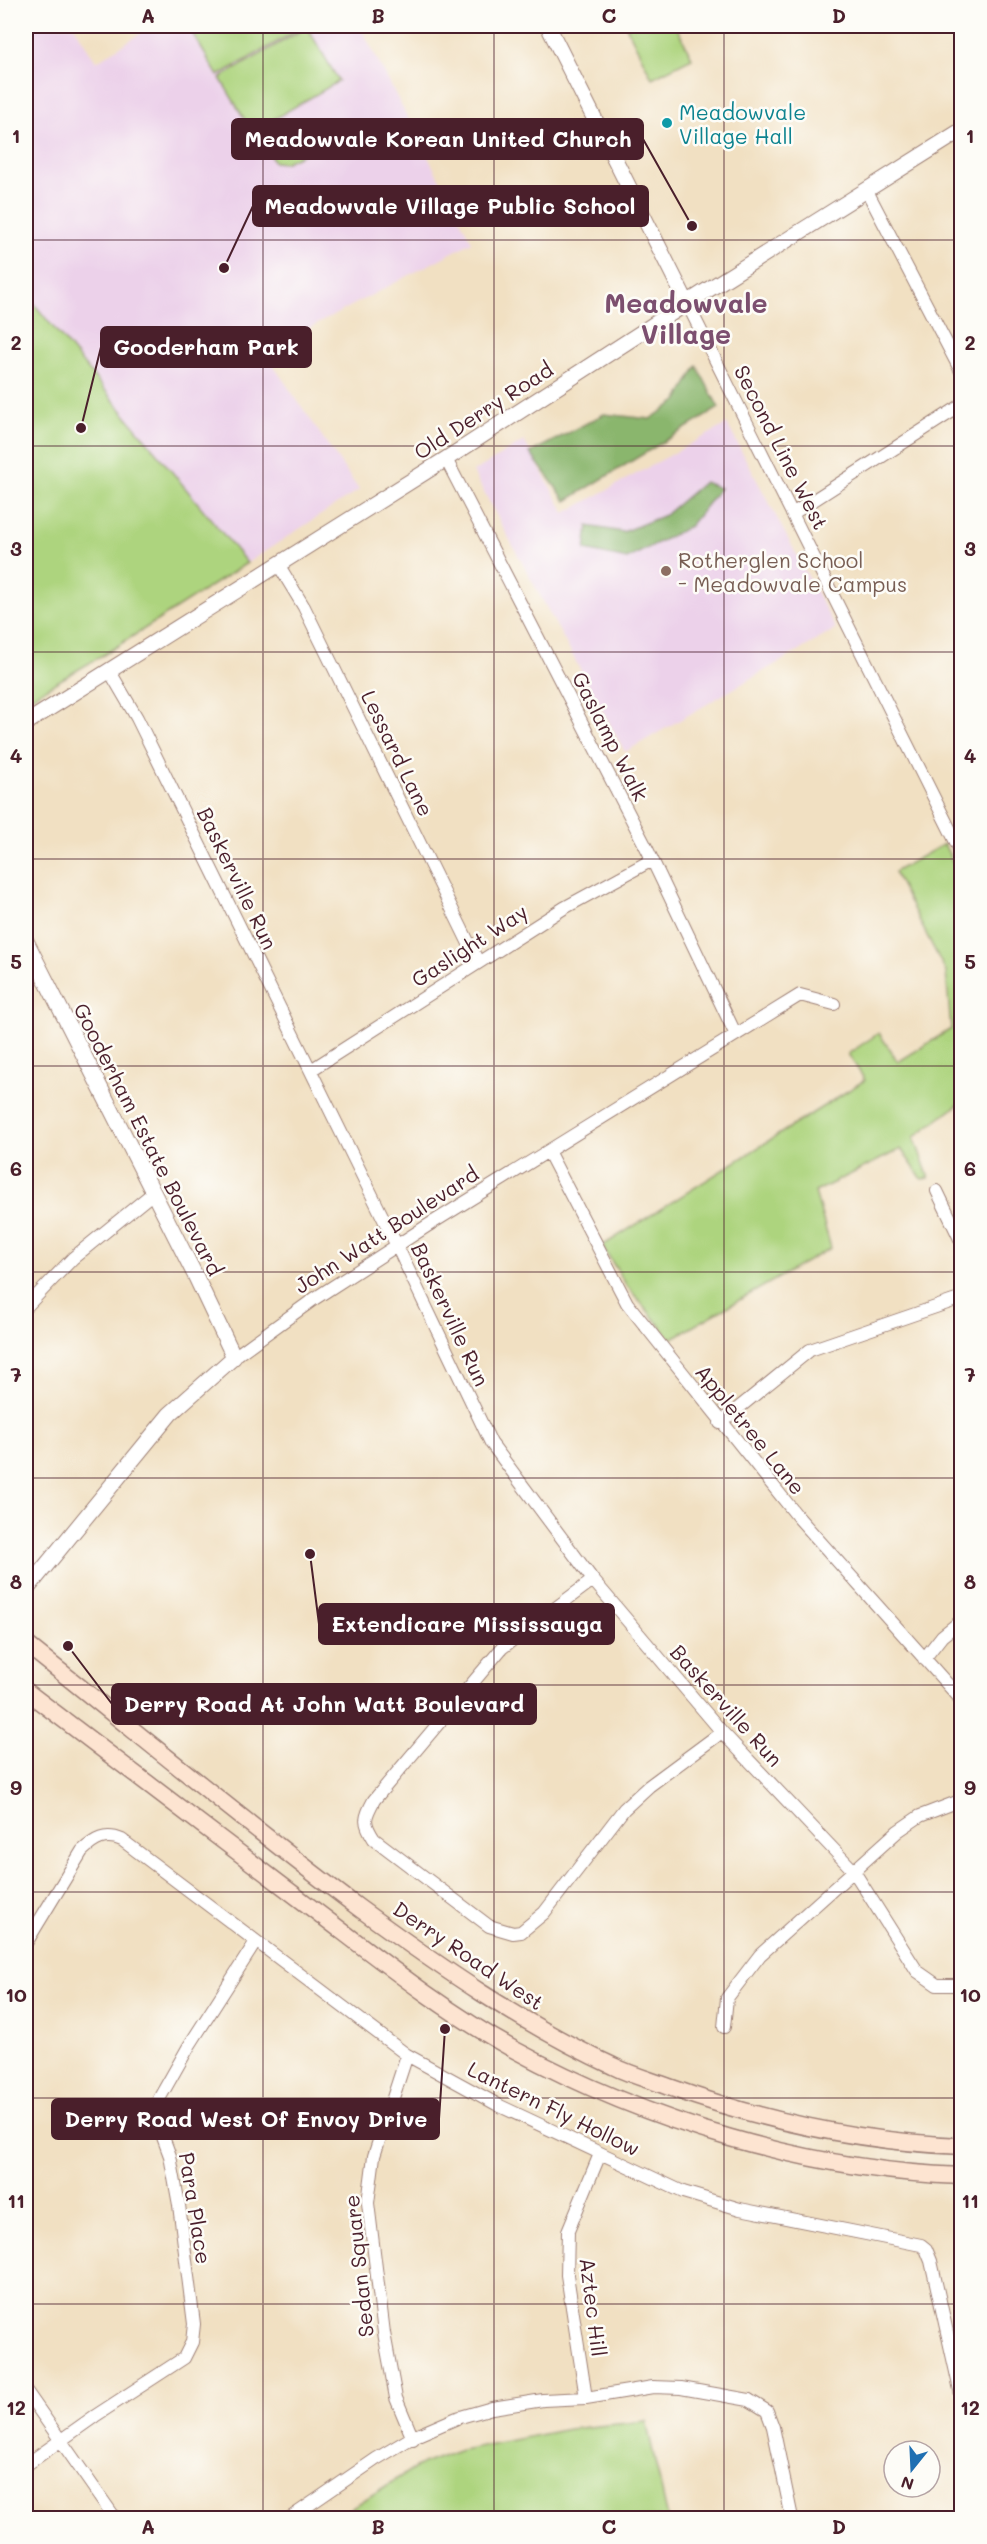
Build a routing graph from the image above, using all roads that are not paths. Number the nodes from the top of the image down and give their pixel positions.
1 (548, 26) edge
2 (962, 130) edge
3 (867, 191) junction
4 (687, 303) junction
5 (962, 373) edge
6 (962, 405) edge
7 (446, 459) junction
8 (792, 514) junction
9 (278, 564) junction
10 (108, 670) junction
11 (26, 723) edge
12 (962, 854) edge
13 (652, 860) junction
14 (26, 941) edge
15 (478, 962) junction
16 (834, 1004) dead end
17 (735, 1033) junction
18 (311, 1070) junction
19 (548, 1151) junction
20 (937, 1191) dead end
21 (153, 1192) junction
22 (962, 1243) edge
23 (397, 1246) junction
24 (28, 1297) edge
25 (962, 1298) edge
26 (234, 1357) junction
27 (720, 1423) junction
28 (593, 1580) junction
29 (26, 1590) edge
30 (962, 1620) edge
31 (26, 1644) edge
32 (924, 1659) junction
33 (26, 1691) edge
34 (962, 1704) edge
35 (722, 1732) junction
36 (962, 1800) edge
37 (853, 1870) junction
38 (26, 1943) edge
39 (255, 1943) junction
40 (962, 1985) edge
41 (724, 2027) dead end
42 (407, 2055) junction
43 (962, 2146) edge
44 (600, 2154) junction
45 (962, 2176) edge
46 (26, 2391) edge
47 (586, 2398) junction
48 (962, 2399) edge
49 (61, 2439) junction
50 (413, 2439) junction
51 (26, 2465) edge
52 (115, 2518) edge
53 (290, 2518) edge
54 (792, 2518) edge

1 - 4 street, Second Line West
2 - 3 street, Old Derry Road
3 - 4 street, Old Derry Road
3 - 5 street
4 - 7 street, Old Derry Road
4 - 8 street, Second Line West
6 - 8 street
7 - 9 street, Old Derry Road
7 - 13 street, Gaslamp Walk
8 - 12 street, Second Line West
9 - 10 street, Old Derry Road
9 - 15 street, Lessard Lane
10 - 11 street, Old Derry Road
10 - 18 street, Baskerville Run
13 - 15 street, Gaslight Way
13 - 17 street, Gaslamp Walk
14 - 21 street, Gooderham Estate Boulevard
15 - 18 street, Gaslight Way
16 - 17 street, John Watt Boulevard
17 - 19 street, John Watt Boulevard
18 - 23 street, Baskerville Run
19 - 23 street, John Watt Boulevard
19 - 27 street, Appletree Lane
20 - 22 street
21 - 24 street
21 - 26 street, Gooderham Estate Boulevard
23 - 26 street, John Watt Boulevard
23 - 28 street, Baskerville Run
25 - 27 street
26 - 29 street, John Watt Boulevard
27 - 32 street, Appletree Lane
28 - 35 street, Baskerville Run
28 - 35 street
30 - 32 street
31 - 43 main road, Derry Road West
32 - 34 street, Appletree Lane
33 - 45 main road
35 - 37 street, Baskerville Run
36 - 37 street
37 - 40 street, Baskerville Run
37 - 41 street
38 - 39 street, Lantern Fly Hollow
39 - 42 street, Lantern Fly Hollow
39 - 49 street, Para Place
42 - 44 street, Lantern Fly Hollow
42 - 50 street, Sedan Square
44 - 47 street, Aztec Hill
44 - 48 street, Lantern Fly Hollow
46 - 49 street
47 - 50 street
47 - 54 street
49 - 51 street, Para Place
49 - 52 street
50 - 53 street

